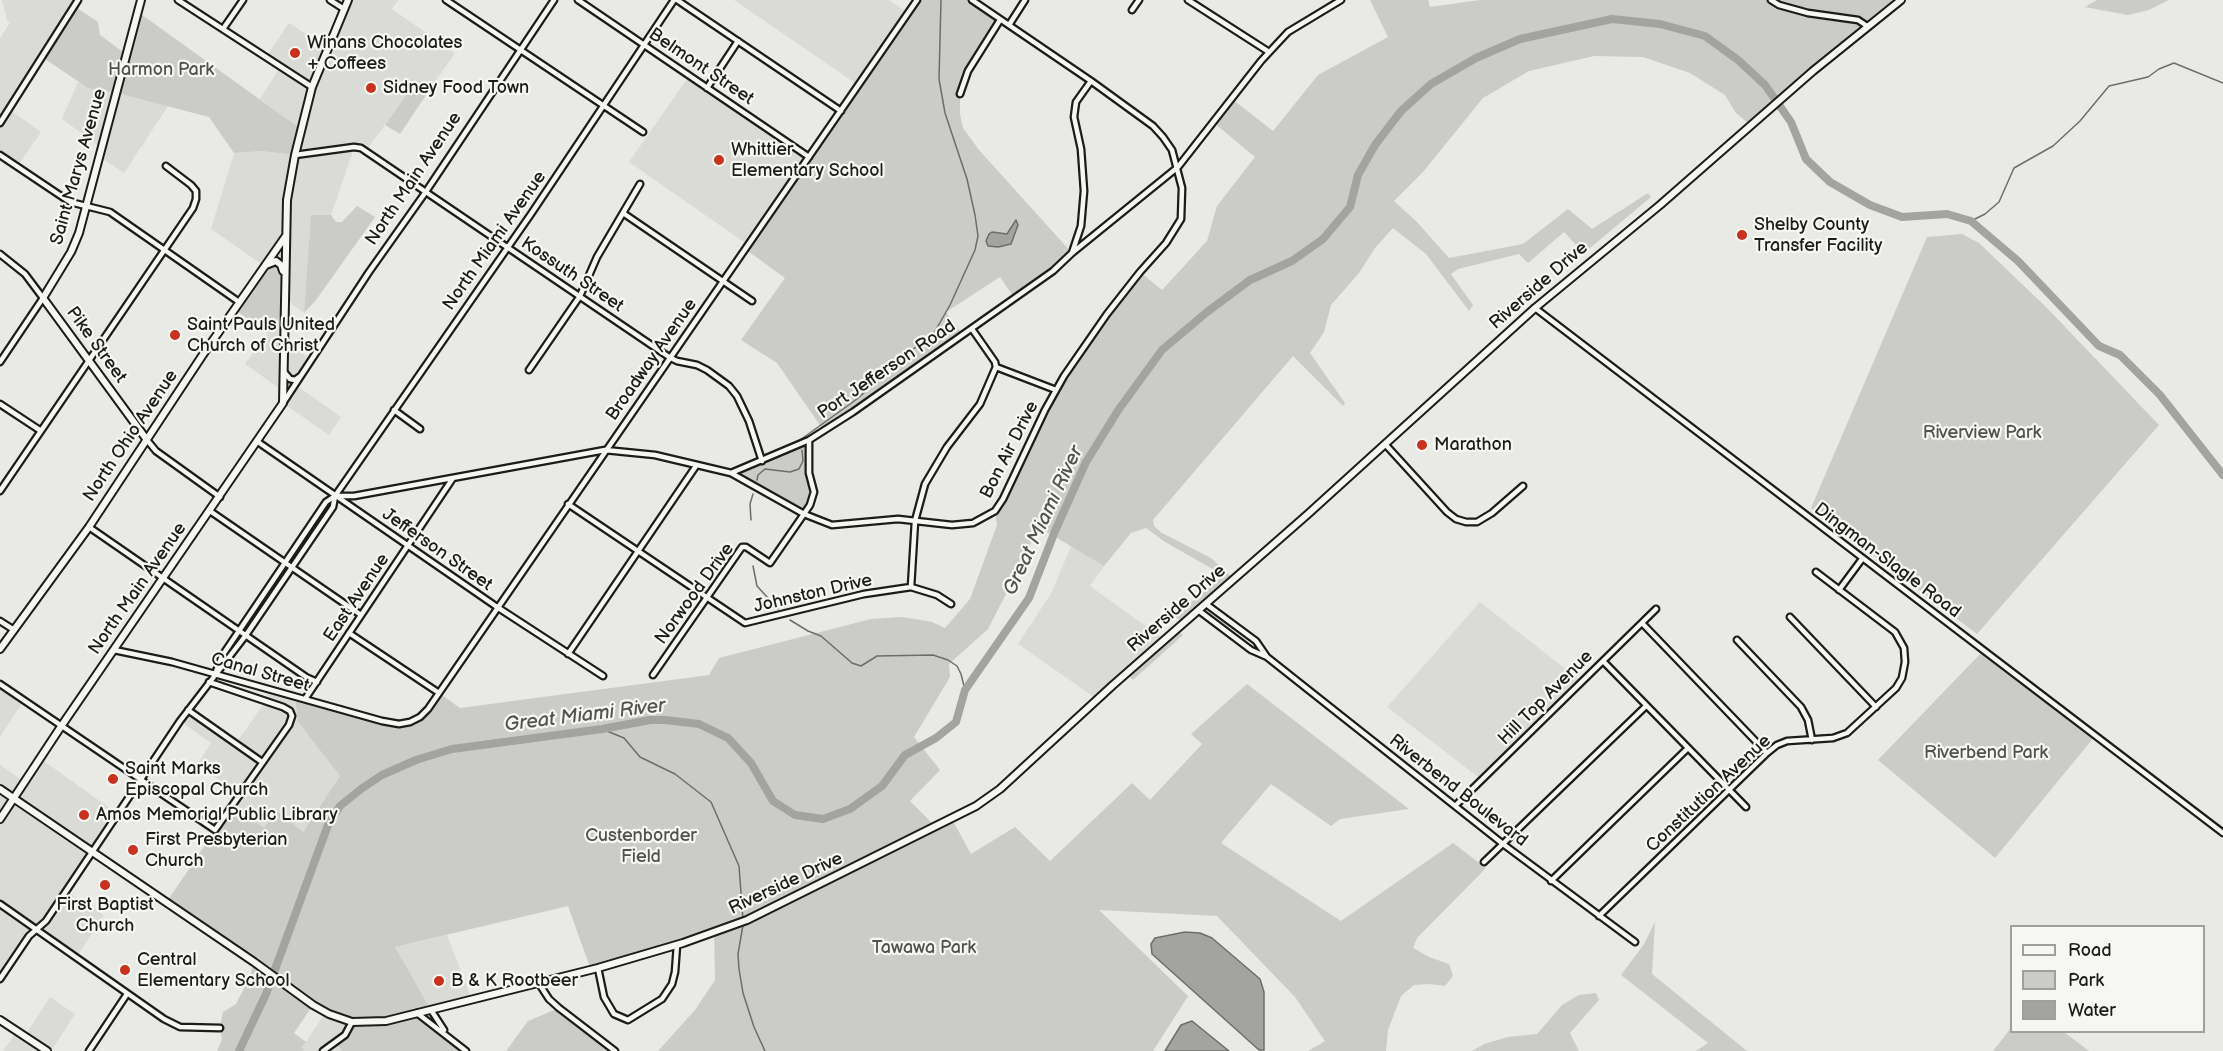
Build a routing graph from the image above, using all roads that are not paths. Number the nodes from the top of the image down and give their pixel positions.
1 (78, 0) edge
2 (141, 0) edge
3 (178, 0) edge
4 (243, 0) edge
5 (330, 0) edge
6 (348, 0) edge
7 (554, 0) edge
8 (578, 0) edge
9 (675, 0) edge
10 (917, 0) edge
11 (972, 0) edge
12 (1025, 0) edge
13 (1139, 0) edge
14 (1188, 0) edge
15 (1341, 0) edge
16 (1771, 0) edge
17 (1901, 0) edge
18 (448, 1) edge
19 (344, 9) junction
20 (1132, 10) dead end
21 (1000, 20) junction
22 (1009, 26) junction
23 (1867, 26) junction
24 (223, 29) junction
25 (738, 41) junction
26 (644, 45) junction
27 (520, 50) junction
28 (1269, 52) junction
29 (1091, 81) junction
30 (312, 87) junction
31 (707, 88) junction
32 (960, 94) dead end
33 (603, 106) junction
34 (841, 111) junction
35 (0, 123) edge
36 (643, 132) dead end
37 (295, 154) junction
38 (0, 155) edge
39 (809, 157) junction
40 (166, 166) dead end
41 (1178, 166) junction
42 (640, 184) dead end
43 (425, 193) junction
44 (87, 206) junction
45 (623, 213) junction
46 (285, 237) junction
47 (507, 247) junction
48 (164, 250) junction
49 (0, 254) edge
50 (1072, 254) junction
51 (264, 266) junction
52 (284, 277) junction
53 (723, 281) junction
54 (580, 296) junction
55 (43, 298) junction
56 (752, 301) dead end
57 (239, 302) junction
58 (1535, 308) junction
59 (972, 329) junction
60 (669, 357) junction
61 (89, 361) junction
62 (0, 362) edge
63 (996, 367) junction
64 (283, 370) junction
65 (529, 370) dead end
66 (301, 376) junction
67 (1056, 390) junction
68 (283, 403) junction
69 (0, 404) edge
70 (394, 410) junction
71 (420, 429) dead end
72 (41, 431) junction
73 (147, 440) junction
74 (809, 440) junction
75 (258, 442) junction
76 (1385, 444) junction
77 (605, 450) junction
78 (762, 461) junction
79 (696, 466) junction
80 (731, 473) junction
81 (453, 478) junction
82 (1523, 486) dead end
83 (0, 491) edge
84 (220, 496) junction
85 (335, 496) junction
86 (568, 504) junction
87 (210, 511) junction
88 (804, 514) junction
89 (915, 521) junction
90 (89, 527) junction
91 (408, 546) junction
92 (638, 550) junction
93 (1862, 559) junction
94 (286, 562) junction
95 (292, 567) junction
96 (1816, 572) dead end
97 (163, 579) junction
98 (911, 587) junction
99 (1839, 590) junction
100 (707, 597) junction
101 (951, 604) dead end
102 (1206, 604) junction
103 (497, 607) junction
104 (1656, 609) dead end
105 (1198, 610) junction
106 (361, 615) junction
107 (1790, 617) dead end
108 (0, 621) edge
109 (1642, 623) junction
110 (14, 630) junction
111 (240, 630) junction
112 (349, 633) junction
113 (246, 635) junction
114 (1737, 640) dead end
115 (0, 649) edge
116 (114, 650) junction
117 (568, 654) junction
118 (1267, 657) junction
119 (1603, 662) junction
120 (214, 674) junction
121 (653, 675) dead end
122 (603, 676) dead end
123 (208, 682) junction
124 (317, 682) junction
125 (0, 684) edge
126 (439, 693) junction
127 (305, 699) junction
128 (1646, 706) junction
129 (1876, 707) junction
130 (188, 710) junction
131 (399, 724) joint
132 (62, 725) junction
133 (1812, 741) junction
134 (1687, 748) junction
135 (1767, 753) junction
136 (262, 762) junction
137 (141, 780) junction
138 (0, 789) edge
139 (1729, 791) junction
140 (14, 799) junction
141 (1455, 806) junction
142 (1746, 807) dead end
143 (0, 819) edge
144 (2223, 833) edge
145 (1503, 844) junction
146 (92, 853) junction
147 (1484, 862) dead end
148 (1551, 880) junction
149 (0, 904) edge
150 (1599, 916) junction
151 (37, 929) junction
152 (1635, 942) dead end
153 (677, 945) junction
154 (598, 968) junction
155 (0, 979) edge
156 (538, 982) junction
157 (127, 994) junction
158 (431, 1010) junction
159 (417, 1013) junction
160 (0, 1020) edge
161 (352, 1022) junction
162 (220, 1028) dead end
163 (447, 1035) junction
164 (46, 1051) edge
165 (89, 1051) edge
166 (323, 1051) edge
167 (466, 1051) edge
168 (615, 1051) edge

1 - 35 street
2 - 44 main road, Saint Marys Avenue
3 - 24 street
4 - 24 street
5 - 19 street
6 - 19 main road
7 - 27 street, North Main Avenue
8 - 26 street, Belmont Street
9 - 25 street
9 - 26 street, North Miami Avenue
10 - 34 street, Broadway Avenue
11 - 21 street, Bon Air Drive
12 - 22 street
13 - 20 street
14 - 28 street
15 - 28 street, Port Jefferson Road
16 - 23 street
17 - 23 main road, Riverside Drive
18 - 27 street
19 - 30 main road
21 - 22 street, Bon Air Drive
21 - 32 street
22 - 29 street, Bon Air Drive
23 - 58 main road, Riverside Drive
24 - 30 street
25 - 31 street
25 - 34 street
26 - 31 street, Belmont Street
26 - 33 street, North Miami Avenue
27 - 33 street
27 - 43 street, North Main Avenue
28 - 41 street, Port Jefferson Road
29 - 41 street, Bon Air Drive
29 - 50 street
30 - 37 main road
31 - 39 street, Belmont Street
33 - 36 street
33 - 47 street, North Miami Avenue
34 - 39 street, Broadway Avenue
37 - 43 street, Kossuth Street
37 - 46 main road
38 - 44 street
39 - 53 street, Broadway Avenue
40 - 48 street
41 - 50 street, Port Jefferson Road
41 - 67 street, Bon Air Drive
42 - 45 street
43 - 47 street, Kossuth Street
43 - 66 street, North Main Avenue
44 - 48 street
44 - 55 main road, Saint Marys Avenue
45 - 53 street
45 - 54 street
46 - 51 main road, North Ohio Avenue
46 - 52 main road
47 - 54 street, Kossuth Street
47 - 70 street, North Miami Avenue
48 - 57 street
48 - 61 street
49 - 55 street
50 - 59 street, Port Jefferson Road
51 - 52 main road
51 - 57 main road, North Ohio Avenue
52 - 64 main road
53 - 56 street
53 - 60 street, Broadway Avenue
54 - 60 street, Kossuth Street
54 - 65 street
55 - 61 main road, Pike Street
55 - 62 street, Saint Marys Avenue
57 - 73 main road, North Ohio Avenue
58 - 76 main road, Riverside Drive
58 - 93 street, Dingman-Slagle Road
59 - 63 street
59 - 74 street, Port Jefferson Road
60 - 77 street, Broadway Avenue
60 - 78 street, Kossuth Street
61 - 72 street
61 - 73 main road, Pike Street
63 - 67 street
63 - 89 street
64 - 66 street
64 - 68 main road
66 - 68 street, North Main Avenue
67 - 89 street, Bon Air Drive
68 - 75 main road, North Main Avenue
69 - 72 street
70 - 71 street
70 - 85 street, North Miami Avenue
72 - 83 street
73 - 84 street
73 - 90 main road, North Ohio Avenue
74 - 78 street, Port Jefferson Road
74 - 88 street, Norwood Drive
75 - 84 main road, North Main Avenue
75 - 85 street, Jefferson Street
76 - 82 street
76 - 102 main road, Riverside Drive
77 - 79 street
77 - 81 street
77 - 86 street, Broadway Avenue
78 - 80 street, Port Jefferson Road
79 - 80 street
79 - 92 street
80 - 88 street, Bon Air Drive
81 - 85 street
81 - 91 street, East Avenue
84 - 87 main road, North Main Avenue
85 - 91 street, Jefferson Street
85 - 94 street, North Miami Avenue
85 - 95 street, North Miami Avenue
86 - 92 street, Johnston Drive
86 - 103 street, Broadway Avenue
87 - 94 street
87 - 97 main road, North Main Avenue
88 - 89 street, Bon Air Drive
88 - 100 street, Norwood Drive
89 - 98 street
90 - 97 street
90 - 110 main road, North Ohio Avenue
91 - 103 street, Jefferson Street
91 - 106 street, East Avenue
92 - 100 street, Johnston Drive
92 - 117 street
93 - 99 street
93 - 144 street, Dingman-Slagle Road
94 - 95 street
94 - 111 street, North Miami Avenue
95 - 106 street
95 - 113 street, North Miami Avenue
96 - 99 street, Constitution Avenue
97 - 111 street
97 - 116 main road, North Main Avenue
98 - 100 street, Johnston Drive
98 - 101 street, Johnston Drive
99 - 129 street, Constitution Avenue
100 - 121 street, Norwood Drive
102 - 105 main road, Riverside Drive
102 - 118 street
103 - 117 street, Jefferson Street
103 - 126 street, Broadway Avenue
104 - 109 street, Hill Top Avenue
105 - 118 street
105 - 153 main road, Riverside Drive
106 - 112 street, East Avenue
107 - 129 street
108 - 110 street
109 - 119 street, Hill Top Avenue
109 - 135 street
110 - 115 main road, North Ohio Avenue
111 - 113 street
111 - 120 street, North Miami Avenue
112 - 124 street, East Avenue
112 - 126 street
113 - 120 street, North Miami Avenue
113 - 124 street
114 - 133 street
116 - 120 street, Canal Street
116 - 132 main road, North Main Avenue
117 - 122 street, Jefferson Street
118 - 141 street, Riverbend Boulevard
119 - 128 street
119 - 141 street, Hill Top Avenue
120 - 123 street, North Miami Avenue
120 - 127 street, Canal Street
123 - 130 street, North Miami Avenue
123 - 136 street
124 - 127 street, East Avenue
125 - 132 street
126 - 131 street, Broadway Avenue
127 - 131 street, Canal Street
128 - 134 street
128 - 145 street
129 - 133 street, Constitution Avenue
130 - 136 street
130 - 137 street, North Miami Avenue
132 - 137 street
132 - 140 main road, North Main Avenue
133 - 135 street, Constitution Avenue
134 - 139 street
134 - 148 street
135 - 139 street, Constitution Avenue
136 - 137 street
137 - 146 street, North Miami Avenue
138 - 140 main road
139 - 142 street
139 - 150 street, Constitution Avenue
140 - 143 main road, North Main Avenue
140 - 146 main road
141 - 145 street, Riverbend Boulevard
145 - 147 street
145 - 148 street, Riverbend Boulevard
146 - 151 street, North Miami Avenue
146 - 161 main road
148 - 150 street, Riverbend Boulevard
149 - 151 street
150 - 152 street, Riverbend Boulevard
151 - 155 street, North Miami Avenue
151 - 157 street
153 - 154 main road, Riverside Drive
153 - 154 street
154 - 156 main road, Riverside Drive
156 - 158 main road, Riverside Drive
156 - 168 street
157 - 162 street
157 - 165 street
158 - 159 main road, Riverside Drive
158 - 163 street
159 - 161 main road, Riverside Drive
159 - 163 street
160 - 164 main road
161 - 166 street
163 - 167 street

